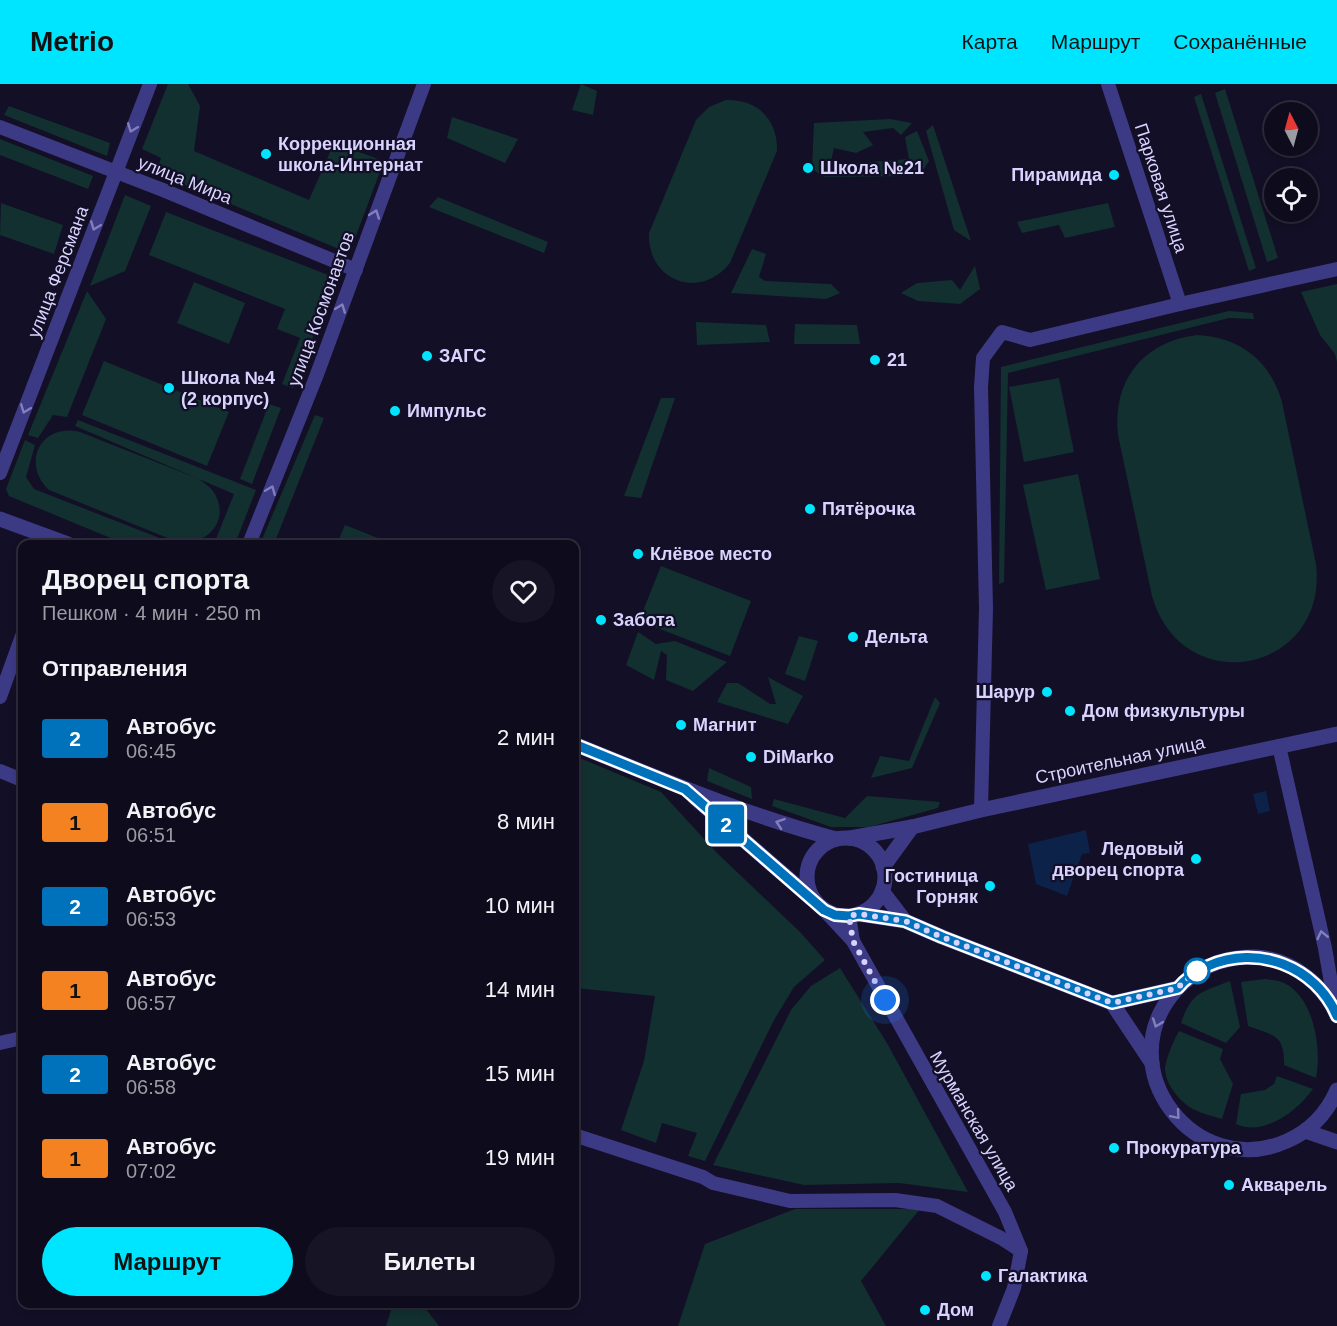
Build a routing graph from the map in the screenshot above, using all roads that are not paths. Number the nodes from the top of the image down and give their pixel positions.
1 (150, 84) edge
2 (424, 84) edge
3 (1108, 84) edge
4 (0, 127) edge
5 (115, 172) junction
6 (1337, 269) edge
7 (356, 270) junction
8 (1180, 304) junction
9 (0, 473) edge
10 (0, 519) edge
11 (52, 540) edge
12 (251, 540) edge
13 (18, 647) edge
14 (0, 697) edge
15 (1337, 734) edge
16 (579, 746) edge
17 (1279, 746) junction
18 (0, 771) edge
19 (18, 778) edge
20 (685, 789) junction
21 (981, 810) junction
22 (912, 827) junction
23 (843, 839) junction
24 (883, 867) junction
25 (882, 891) junction
26 (820, 906) junction
27 (854, 915) junction
28 (905, 921) junction
29 (853, 941) junction
30 (1178, 988) junction
31 (1112, 1003) junction
32 (1337, 1015) edge
33 (18, 1039) edge
34 (0, 1042) edge
35 (1152, 1063) junction
36 (1337, 1090) edge
37 (1305, 1131) junction
38 (579, 1136) edge
39 (1337, 1142) edge
40 (1021, 1251) junction
41 (999, 1326) edge

1 -> 5 street, улица Ферсмана
7 -> 2 street, улица Космонавтов
3 - 8 street, Парковая улица
4 - 5 street, улица Мира
5 - 7 street, улица Мира
5 -> 9 street, улица Ферсмана
6 - 8 street
12 -> 7 street, улица Космонавтов
8 - 21 street
10 - 11 street
13 - 14 street
15 - 17 street, Строительная улица
16 - 20 street, Строительная улица
17 - 21 street, Строительная улица
32 -> 17 street
18 - 19 street
23 -> 20 street, Строительная улица
20 - 26 street, Строительная улица
21 - 22 street, Строительная улица
22 - 23 street, Строительная улица
22 - 24 street
23 - 24 street
23 - 26 street
24 - 25 street
25 - 27 street
25 - 28 street
26 - 27 street
26 - 29 street
27 - 28 street
27 - 29 street
28 - 31 street
29 - 40 street, Мурманская улица
30 - 31 street
30 - 32 street
30 -> 35 street
31 - 35 street
33 - 34 street
35 -> 37 street
36 - 37 street
37 - 39 street
38 - 40 street
40 - 41 street

